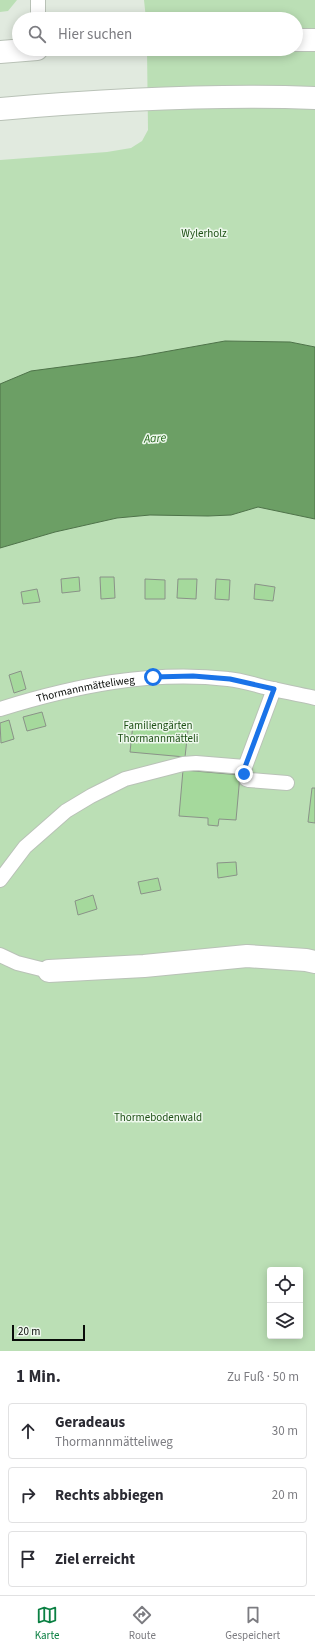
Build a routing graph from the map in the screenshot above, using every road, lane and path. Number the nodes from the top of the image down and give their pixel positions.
1 (38, 0) edge
2 (38, 12) edge
3 (303, 40) edge
4 (315, 40) edge
5 (12, 51) edge
6 (0, 52) edge
7 (315, 98) edge
8 (0, 109) edge
9 (274, 689) junction
10 (315, 698) edge
11 (0, 709) edge
12 (245, 767) junction
13 (287, 783) dead end
14 (0, 880) edge
15 (0, 955) edge
16 (315, 962) edge
17 (49, 971) joint

1 - 2 lane
3 - 4 main road
5 - 6 main road
7 - 8 main road
9 - 10 lane, Thormannmätteliweg
9 - 11 lane, Thormannmätteliweg
9 - 12 lane
12 - 13 lane
12 - 14 lane
15 - 17 lane
16 - 17 main road

